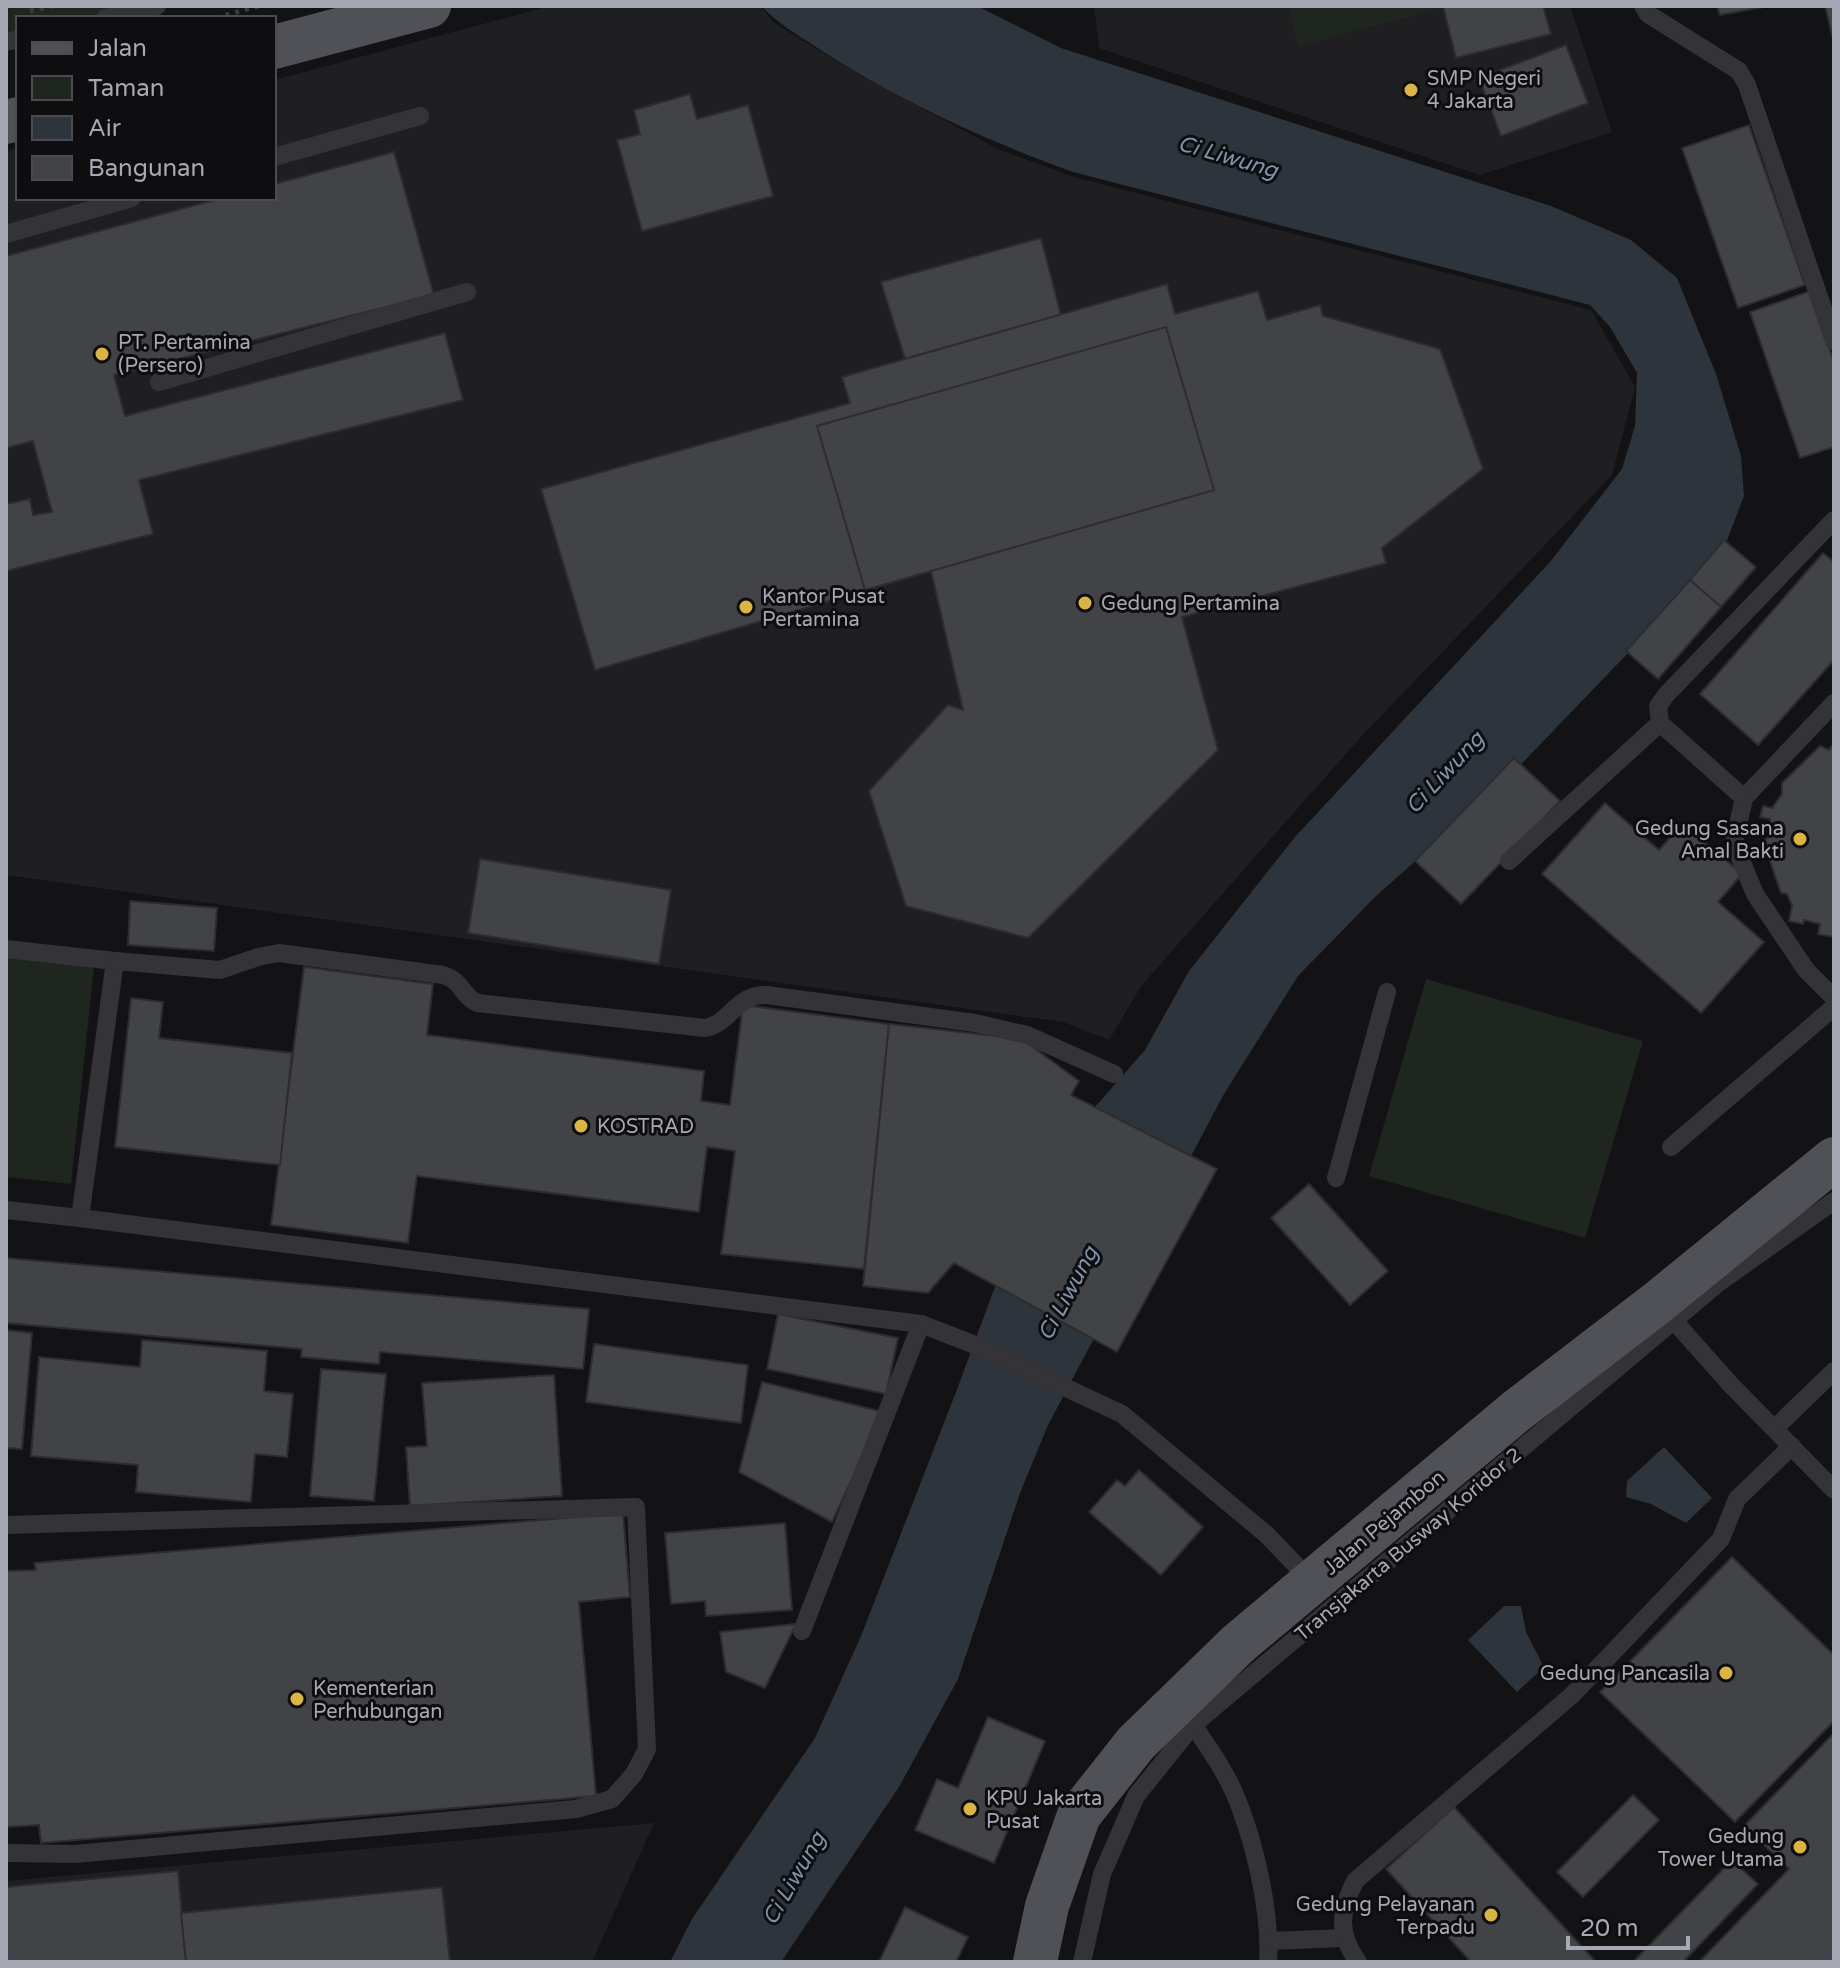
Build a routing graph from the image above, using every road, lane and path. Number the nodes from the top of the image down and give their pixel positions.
1 (157, 6) edge
2 (258, 6) edge
3 (429, 6) edge
4 (1643, 6) edge
5 (114, 16) edge
6 (223, 16) edge
7 (276, 46) edge
8 (420, 116) dead end
9 (276, 156) edge
10 (125, 200) edge
11 (6, 234) edge
12 (467, 292) dead end
13 (1834, 341) edge
14 (159, 382) dead end
15 (1834, 520) edge
16 (1834, 703) edge
17 (1660, 723) junction
18 (1744, 798) junction
19 (1509, 861) dead end
20 (6, 949) edge
21 (115, 961) junction
22 (1387, 992) dead end
23 (1834, 998) edge
24 (1834, 1007) edge
25 (1114, 1074) dead end
26 (1671, 1147) dead end
27 (1834, 1159) edge
28 (1336, 1178) dead end
29 (1834, 1201) edge
30 (6, 1210) edge
31 (80, 1218) junction
32 (1665, 1312) junction
33 (921, 1324) junction
34 (1834, 1371) edge
35 (1775, 1428) junction
36 (1792, 1446) junction
37 (1834, 1490) edge
38 (6, 1525) edge
39 (1312, 1582) junction
40 (802, 1631) dead end
41 (1185, 1714) junction
42 (6, 1853) edge
43 (1344, 1938) junction
44 (1269, 1941) junction
45 (1035, 1962) edge
46 (1082, 1962) edge
47 (1268, 1962) edge
48 (1358, 1962) edge

1 - 5 lane
2 - 6 path
3 - 7 main road
4 - 13 lane
8 - 9 lane
10 - 11 lane
12 - 14 lane
15 - 17 lane
16 - 18 lane
17 - 18 lane
17 - 19 lane
18 - 23 lane
20 - 21 lane
21 - 25 lane
21 - 31 lane
22 - 28 lane
24 - 26 lane
27 - 32 main road, Jalan Pejambon
29 - 32 lane, Transjakarta Busway Koridor 2
30 - 31 lane
31 - 33 lane
32 - 35 lane
32 - 39 main road, Jalan Pejambon
32 - 41 lane, Transjakarta Busway Koridor 2
33 - 39 lane
33 - 40 lane
34 - 35 lane
35 - 36 lane
36 - 37 lane
36 - 43 lane
38 - 42 lane
39 - 41 main road, Jalan Pejambon
41 - 44 lane
41 - 45 main road, Jalan Pejambon
41 - 46 lane, Transjakarta Busway Koridor 2
43 - 44 lane
43 - 48 lane
44 - 47 lane

